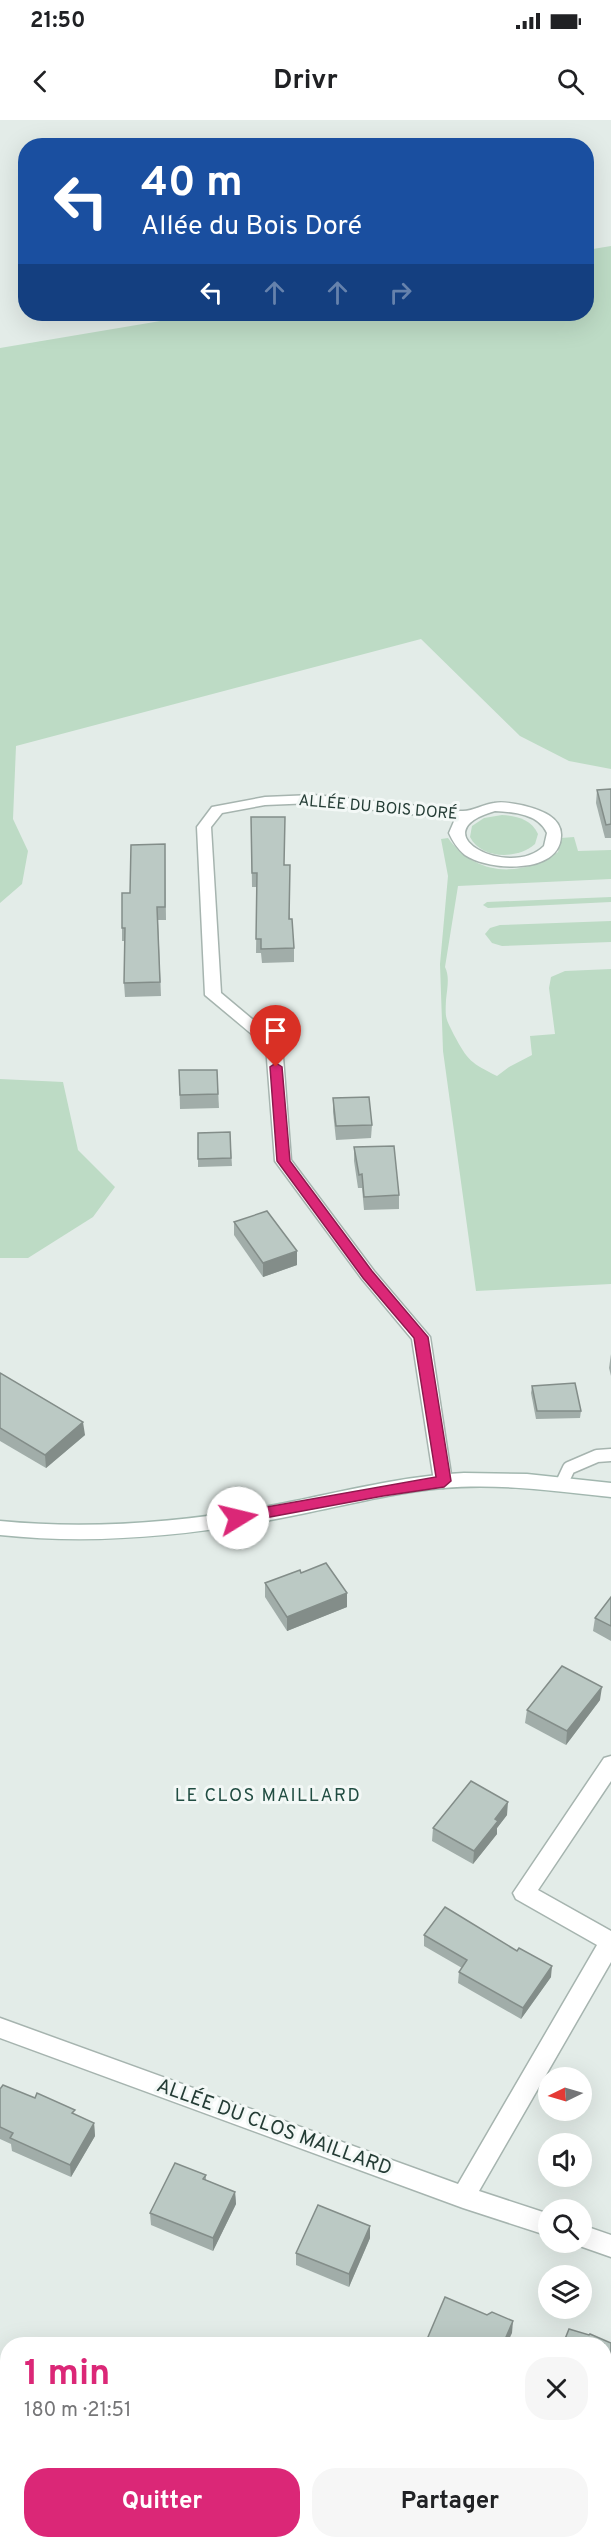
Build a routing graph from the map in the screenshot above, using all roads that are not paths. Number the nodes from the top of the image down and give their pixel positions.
1 (468, 816) junction
2 (611, 1455) edge
3 (444, 1481) junction
4 (561, 1485) junction
5 (611, 1490) edge
6 (0, 1528) edge
7 (611, 1764) edge
8 (611, 1942) edge
9 (0, 2028) edge
10 (463, 2197) junction
11 (538, 2221) edge
12 (592, 2239) edge
13 (611, 2246) edge

1 - 1 street, ALLÉE DU BOIS DORÉ
1 - 3 street, ALLÉE DU BOIS DORÉ
2 - 4 lane
3 - 4 street
3 - 6 street
4 - 5 street
7 - 8 street
8 - 10 street
9 - 10 street, ALLÉE DU CLOS MAILLARD
10 - 11 street, ALLÉE DU CLOS MAILLARD
12 - 13 street

